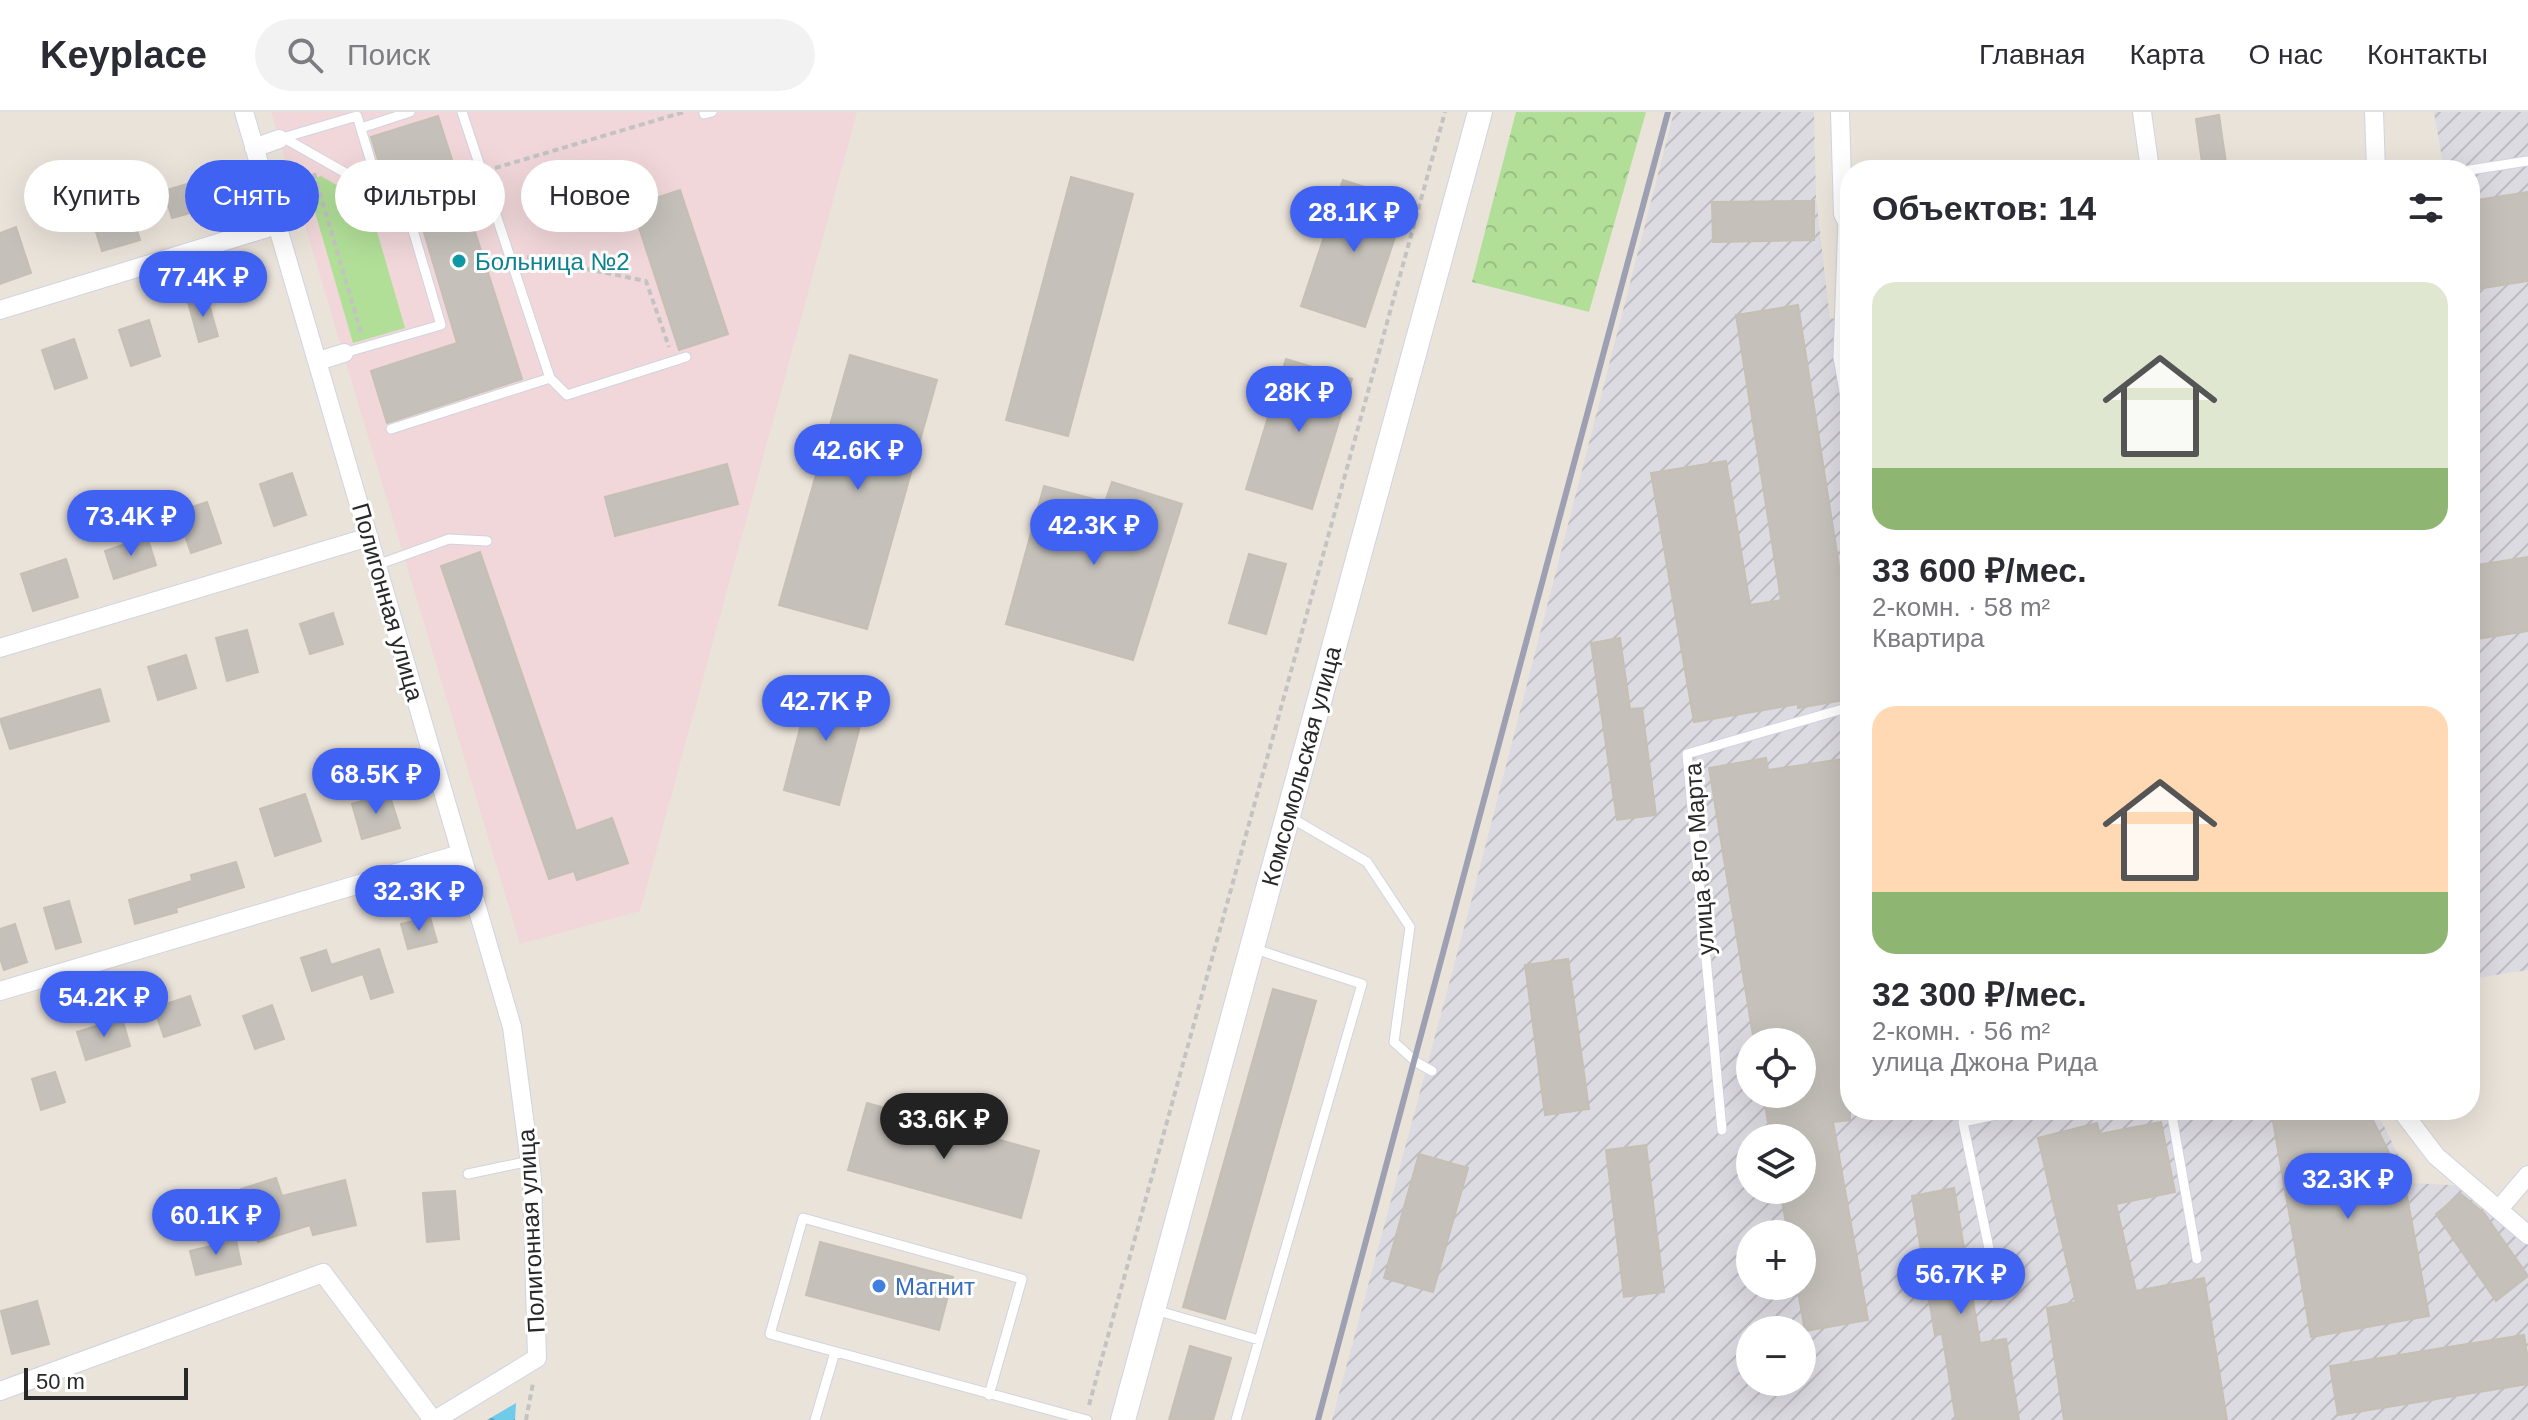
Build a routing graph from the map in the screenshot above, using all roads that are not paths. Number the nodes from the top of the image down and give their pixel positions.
1 (244, 112) edge
2 (410, 112) edge
3 (462, 112) edge
4 (704, 112) edge
5 (712, 112) edge
6 (1480, 112) edge
7 (1840, 112) edge
8 (2142, 112) edge
9 (2374, 112) edge
10 (361, 128) junction
11 (282, 138) junction
12 (254, 148) junction
13 (258, 160) edge
14 (371, 160) edge
15 (1843, 160) edge
16 (2149, 160) edge
17 (2376, 160) edge
18 (2528, 161) edge
19 (335, 168) edge
20 (2480, 168) edge
21 (254, 232) edge
22 (279, 232) edge
23 (414, 232) edge
24 (0, 310) edge
25 (1840, 323) edge
26 (344, 353) joint
27 (686, 357) dead end
28 (318, 361) junction
29 (1840, 368) edge
30 (550, 378) junction
31 (391, 429) dead end
32 (369, 537) junction
33 (487, 541) dead end
34 (377, 565) junction
35 (0, 648) edge
36 (1840, 710) edge
37 (1288, 816) junction
38 (460, 854) junction
39 (1252, 948) junction
40 (0, 991) edge
41 (1432, 1071) dead end
42 (1972, 1120) edge
43 (2173, 1120) edge
44 (2409, 1120) edge
45 (1722, 1130) dead end
46 (530, 1161) junction
47 (468, 1174) dead end
48 (2528, 1175) edge
49 (2499, 1209) junction
50 (2528, 1235) edge
51 (2197, 1259) dead end
52 (1995, 1278) dead end
53 (1153, 1310) junction
54 (1259, 1340) junction
55 (835, 1352) junction
56 (0, 1391) edge
57 (989, 1395) junction
58 (434, 1420) edge
59 (815, 1420) edge
60 (1086, 1420) edge
61 (1123, 1420) edge
62 (1236, 1420) edge

1 - 12 street, Полигонная улица
2 - 10 lane
3 - 30 lane
4 - 5 lane
6 - 37 street, Комсомольская улица
7 - 15 street
8 - 16 street
9 - 17 street
10 - 11 lane
10 - 14 lane
11 - 12 street
11 - 19 lane
12 - 13 street, Полигонная улица
18 - 20 lane
21 - 24 street
22 - 28 street, Полигонная улица
23 - 26 lane
25 - 29 lane
26 - 28 street
27 - 30 lane
28 - 32 street, Полигонная улица
30 - 31 lane
32 - 34 street, Полигонная улица
32 - 35 street
33 - 34 lane
34 - 38 street, Полигонная улица
36 - 45 lane, улица 8-го Марта
37 - 39 street, Комсомольская улица
37 - 41 lane
38 - 40 street
38 - 46 street, Полигонная улица
39 - 53 street, Комсомольская улица
39 - 54 lane
42 - 52 lane
43 - 51 lane
44 - 49 street
46 - 47 lane
46 - 58 street, Полигонная улица
48 - 49 street
49 - 50 street
53 - 54 lane
53 - 61 street, Комсомольская улица
54 - 62 lane
55 - 57 lane
55 - 57 lane
55 - 59 lane
56 - 58 street, Полигонная улица
57 - 60 lane

